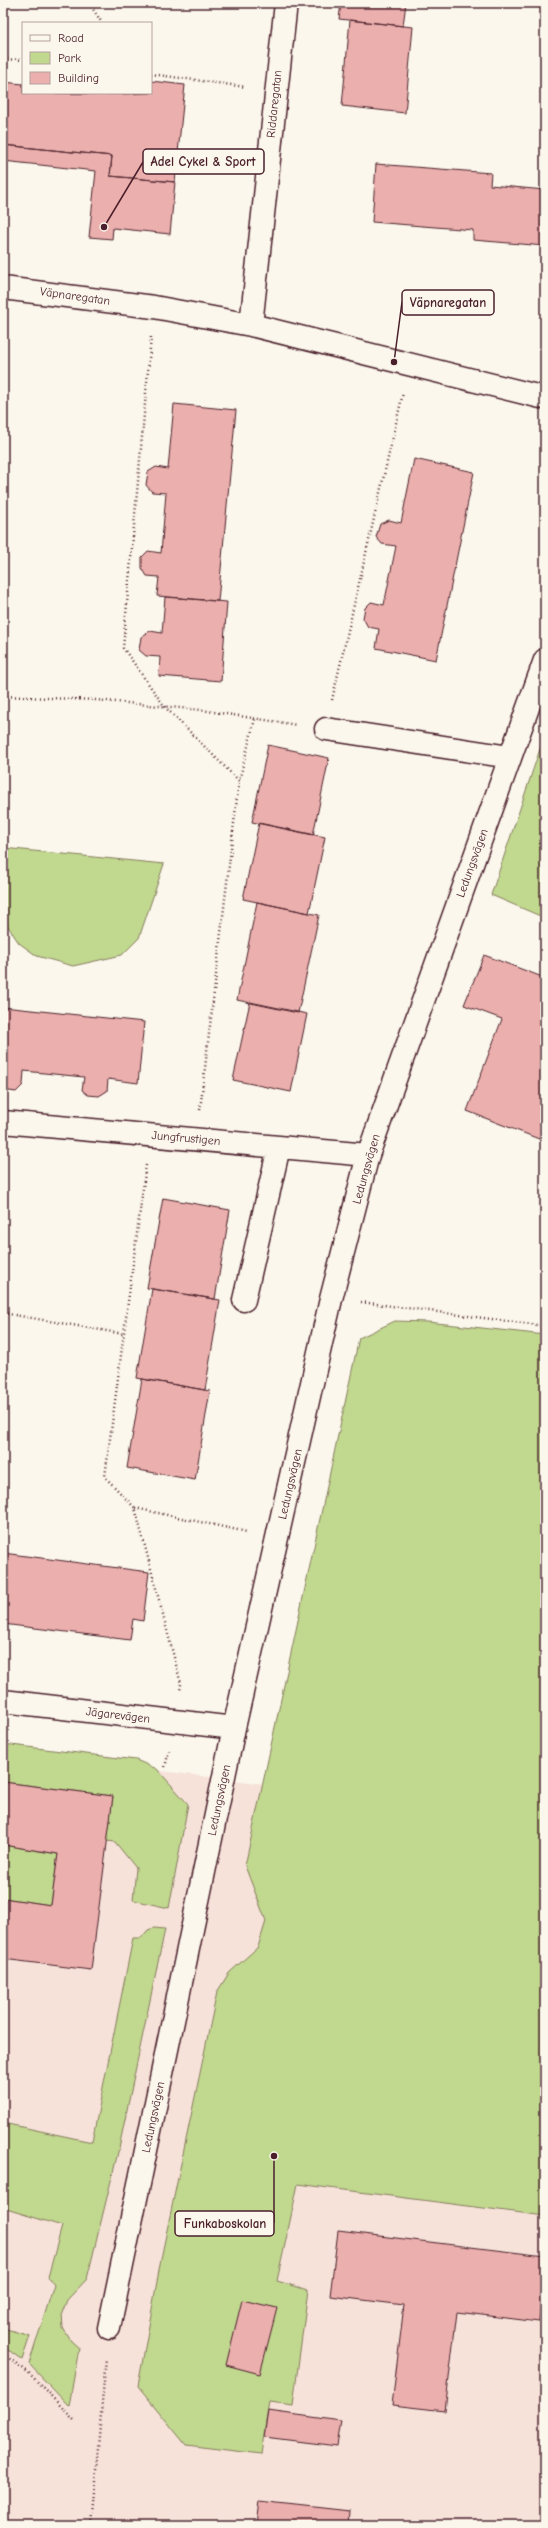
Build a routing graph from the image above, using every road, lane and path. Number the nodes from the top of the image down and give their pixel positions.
1 (89, 3) edge
2 (286, 3) edge
3 (101, 22) edge
4 (3, 59) edge
5 (22, 60) edge
6 (152, 74) edge
7 (275, 90) junction
8 (3, 288) edge
9 (154, 307) junction
10 (251, 325) junction
11 (410, 365) junction
12 (545, 398) edge
13 (545, 660) edge
14 (3, 696) edge
15 (165, 707) junction
16 (255, 719) junction
17 (326, 729) junction
18 (510, 757) junction
19 (240, 781) junction
20 (3, 1122) edge
21 (150, 1135) junction
22 (196, 1140) junction
23 (279, 1147) junction
24 (368, 1155) junction
25 (331, 1298) junction
26 (244, 1300) dead end
27 (3, 1313) edge
28 (545, 1326) edge
29 (124, 1334) junction
30 (134, 1508) junction
31 (277, 1538) junction
32 (3, 1701) edge
33 (175, 1722) junction
34 (234, 1728) junction
35 (165, 1767) dead end
36 (109, 2328) joint
37 (3, 2354) edge
38 (75, 2421) dead end
39 (91, 2525) edge

1 - 3 path
2 - 7 street, Riddaregatan
4 - 5 path
6 - 7 path
7 - 10 street, Riddaregatan
8 - 9 street, Väpnaregatan
9 - 10 street, Väpnaregatan
9 - 15 path
10 - 11 street, Väpnaregatan
11 - 12 street, Väpnaregatan
11 - 17 path
13 - 18 street, Ledungsvägen
14 - 15 path
15 - 16 path
15 - 19 path
16 - 17 path
16 - 19 path
17 - 18 street
18 - 24 street, Ledungsvägen
19 - 22 path
20 - 21 street, Jungfrustigen
21 - 22 street, Jungfrustigen
21 - 29 path
22 - 23 street, Jungfrustigen
23 - 24 street, Jungfrustigen
23 - 26 street
24 - 25 street, Ledungsvägen
25 - 28 path
25 - 31 street, Ledungsvägen
27 - 29 path
29 - 30 path
30 - 31 path
30 - 33 path
31 - 34 street, Ledungsvägen
32 - 33 street, Jägarevägen
33 - 34 street, Jägarevägen
33 - 35 path
34 - 36 street, Ledungsvägen
36 - 39 path
37 - 38 path

